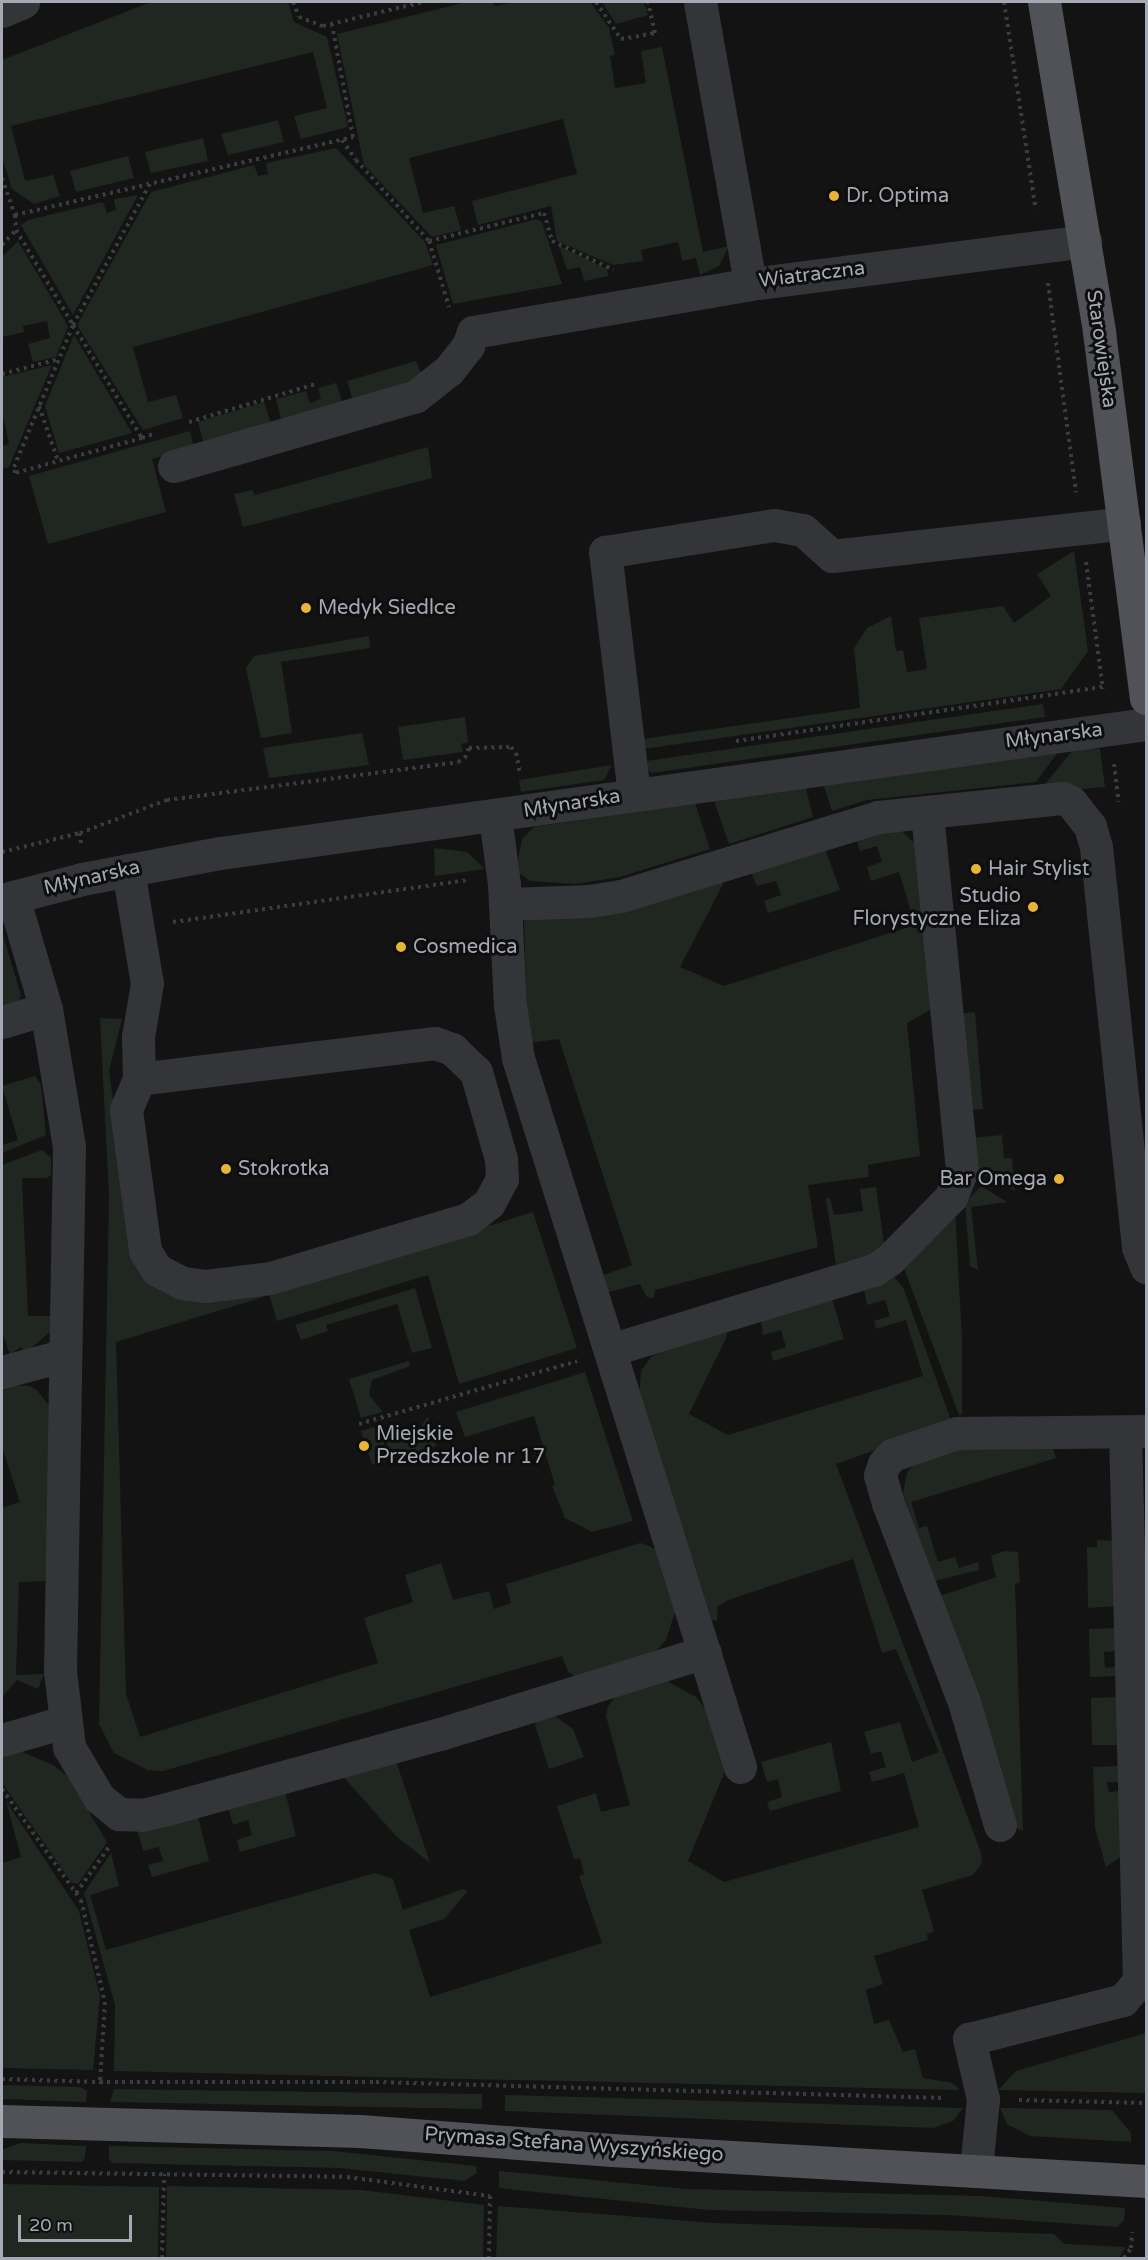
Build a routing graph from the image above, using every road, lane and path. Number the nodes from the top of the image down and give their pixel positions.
1 (23, 2) edge
2 (293, 2) edge
3 (423, 2) edge
4 (596, 2) edge
5 (648, 2) edge
6 (700, 2) edge
7 (1004, 2) edge
8 (1044, 2) edge
9 (2, 11) edge
10 (332, 25) junction
11 (342, 140) junction
12 (2, 178) edge
13 (150, 184) junction
14 (15, 215) junction
15 (16, 230) junction
16 (429, 241) junction
17 (1085, 241) junction
18 (2, 245) edge
19 (1042, 245) junction
20 (623, 268) dead end
21 (750, 284) junction
22 (451, 313) dead end
23 (74, 325) junction
24 (59, 359) junction
25 (2, 374) edge
26 (323, 382) dead end
27 (39, 406) junction
28 (188, 424) dead end
29 (165, 431) dead end
30 (142, 438) junction
31 (58, 461) junction
32 (174, 466) dead end
33 (1124, 523) junction
34 (1081, 529) junction
35 (1103, 687) junction
36 (1146, 698) edge
37 (1146, 724) edge
38 (1109, 729) junction
39 (723, 743) dead end
40 (530, 772) dead end
41 (634, 794) junction
42 (1120, 811) dead end
43 (927, 813) junction
44 (495, 816) junction
45 (80, 833) junction
46 (2, 852) edge
47 (128, 870) junction
48 (82, 879) junction
49 (8, 899) edge
50 (505, 904) junction
51 (46, 1009) junction
52 (2, 1022) edge
53 (139, 1078) junction
54 (1146, 1267) edge
55 (610, 1350) junction
56 (65, 1355) junction
57 (2, 1372) edge
58 (359, 1425) dead end
59 (1136, 1432) edge
60 (705, 1652) junction
61 (64, 1722) junction
62 (2, 1740) edge
63 (740, 1767) dead end
64 (2, 1789) edge
65 (128, 1815) junction
66 (999, 1825) dead end
67 (76, 1893) junction
68 (2, 2079) edge
69 (100, 2082) junction
70 (99, 2091) dead end
71 (983, 2099) junction
72 (1146, 2103) edge
73 (2, 2121) edge
74 (976, 2168) junction
75 (2, 2172) edge
76 (164, 2174) junction
77 (1146, 2181) edge
78 (1132, 2232) dead end
79 (162, 2259) edge
80 (489, 2259) edge
81 (1124, 2259) edge

1 - 9 street
2 - 10 path
3 - 10 path
4 - 5 path
6 - 21 street, Wiatraczna
7 - 19 path
8 - 17 main road, Starowiejska
10 - 11 path
11 - 13 path
11 - 16 path
12 - 14 path
13 - 14 path
13 - 23 path
14 - 15 path
15 - 18 path
15 - 23 path
16 - 20 path
16 - 22 path
17 - 19 street, Wiatraczna
17 - 33 main road, Starowiejska
19 - 21 street, Wiatraczna
19 - 34 path
21 - 32 street
23 - 24 path
23 - 30 path
24 - 25 path
24 - 27 path
26 - 28 path
27 - 31 path
27 - 31 path
29 - 30 path
30 - 31 path
33 - 34 street
33 - 36 main road, Starowiejska
34 - 35 path
34 - 41 street
35 - 38 path
35 - 39 path
37 - 38 street, Młynarska
38 - 41 street, Młynarska
38 - 42 path
40 - 45 path
41 - 44 street, Młynarska
43 - 50 street
43 - 54 street
43 - 55 street
44 - 47 street, Młynarska
44 - 50 street
45 - 46 path
45 - 48 path
47 - 48 street, Młynarska
47 - 53 street
48 - 49 street, Młynarska
49 - 51 street
50 - 55 street
51 - 52 street
51 - 56 street
53 - 53 street
55 - 58 path
55 - 60 street
56 - 57 street
56 - 61 street
59 - 66 street
59 - 71 street
60 - 63 street
60 - 65 street
61 - 62 street
61 - 65 street
64 - 67 path
65 - 67 path
67 - 69 path
68 - 69 path
69 - 70 path
69 - 71 path
71 - 72 path
71 - 74 street
73 - 74 main road, Prymasa Stefana Wyszyńskiego
74 - 77 main road, Prymasa Stefana Wyszyńskiego
75 - 76 path
76 - 79 path
76 - 80 path
78 - 81 path

